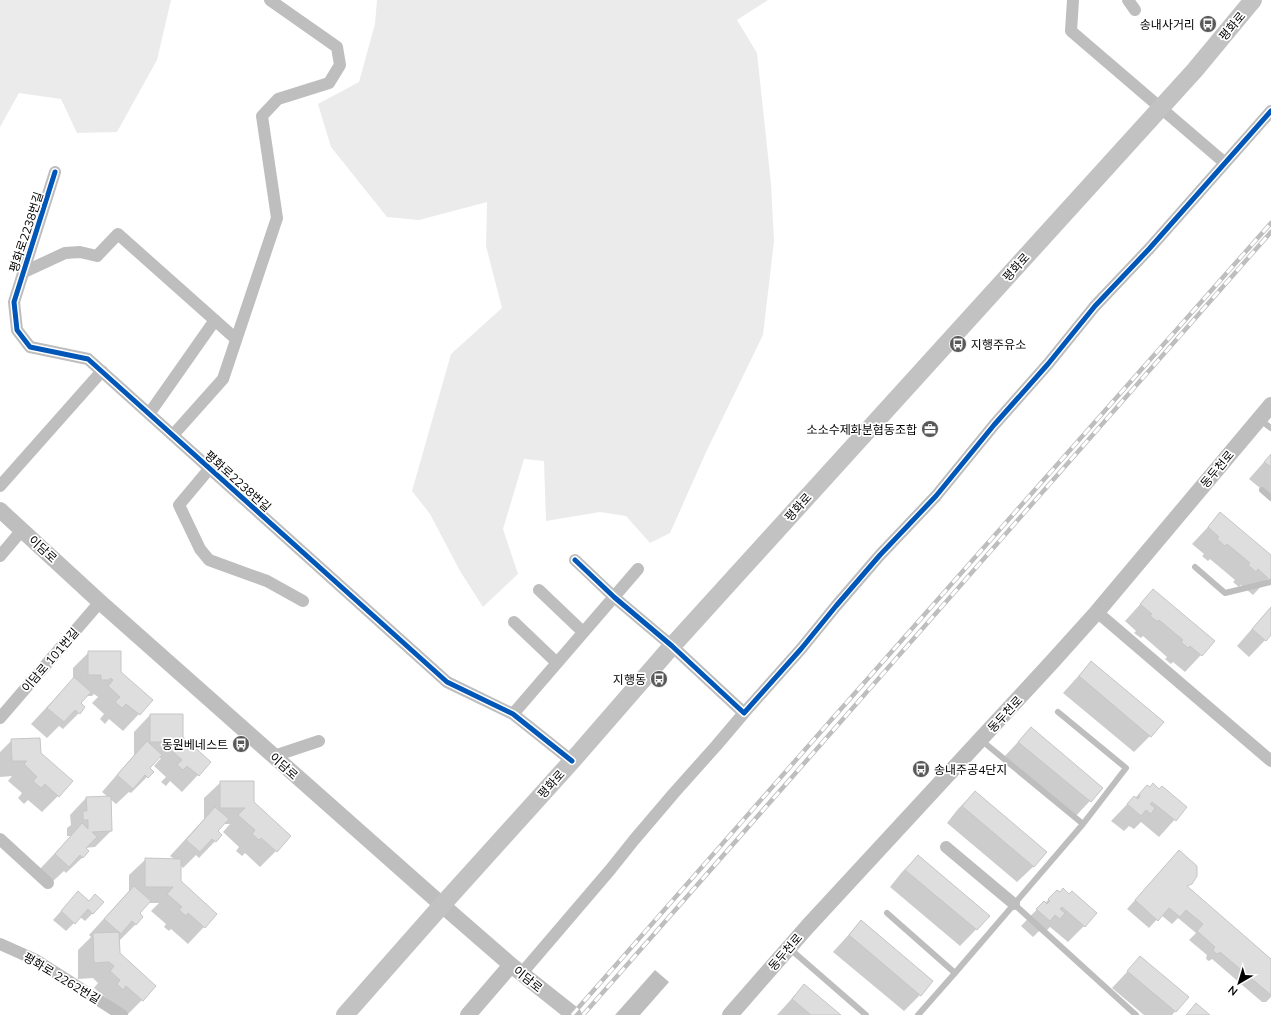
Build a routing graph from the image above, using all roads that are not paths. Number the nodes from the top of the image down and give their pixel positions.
1 (270, 0) edge
2 (1073, 0) edge
3 (1253, 0) edge
4 (1162, 107) junction
5 (1271, 111) edge
6 (1225, 163) junction
7 (55, 172) dead end
8 (24, 272) junction
9 (215, 320) junction
10 (236, 339) junction
11 (102, 371) junction
12 (1271, 405) edge
13 (149, 414) junction
14 (1265, 424) edge
15 (173, 435) junction
16 (210, 468) junction
17 (0, 486) edge
18 (1262, 490) dead end
19 (1271, 498) edge
20 (0, 510) edge
21 (22, 530) junction
22 (0, 556) edge
23 (575, 560) dead end
24 (1195, 568) dead end
25 (638, 570) dead end
26 (1271, 582) edge
27 (539, 590) dead end
28 (614, 597) junction
29 (303, 601) dead end
30 (100, 602) junction
31 (1097, 612) junction
32 (514, 622) dead end
33 (583, 632) junction
34 (672, 646) junction
35 (557, 662) junction
36 (1058, 712) dead end
37 (744, 713) junction
38 (513, 714) junction
39 (0, 718) edge
40 (981, 740) junction
41 (319, 741) dead end
42 (274, 756) junction
43 (572, 761) junction
44 (1271, 761) edge
45 (1082, 824) junction
46 (0, 839) edge
47 (946, 847) dead end
48 (48, 883) dead end
49 (1014, 904) junction
50 (442, 905) junction
51 (887, 913) dead end
52 (0, 944) edge
53 (788, 948) junction
54 (516, 969) junction
55 (955, 973) junction
56 (122, 1015) edge
57 (345, 1015) edge
58 (468, 1015) edge
59 (574, 1015) edge
60 (730, 1015) edge
61 (866, 1015) edge
62 (918, 1015) edge
63 (1136, 1015) edge

1 - 10 street
2 - 4 street
3 - 4 main road, 평화로
4 - 6 street
4 - 34 main road, 평화로
5 - 6 street
6 - 37 street
7 - 8 street, 평화로2238번길
8 - 9 street
8 - 11 street, 평화로2238번길
9 - 10 street
9 - 13 street
10 - 15 street
11 - 13 street, 평화로2238번길
11 - 17 street
12 - 14 street, 동두천로
13 - 15 street, 평화로2238번길
14 - 31 street, 동두천로
15 - 16 street, 평화로2238번길
16 - 29 street
16 - 38 street, 평화로2238번길
18 - 19 lane
20 - 21 street, 이담로
21 - 22 street
21 - 30 street, 이담로
23 - 28 street
24 - 26 lane
25 - 28 street
27 - 33 street
28 - 33 street
28 - 34 street
30 - 39 street, 이담로 101번길
30 - 42 street, 이담로
31 - 40 street, 동두천로
31 - 44 street
32 - 35 street
33 - 35 street
34 - 37 street
34 - 43 main road, 평화로
35 - 38 street
36 - 45 lane
37 - 54 street
38 - 43 street, 평화로2238번길
40 - 45 lane
40 - 53 street, 동두천로
41 - 42 street
42 - 50 street, 이담로
43 - 50 main road, 평화로
45 - 49 lane
46 - 48 street
47 - 49 street
49 - 55 lane
49 - 63 lane
50 - 54 street, 이담로
50 - 57 main road, 평화로
51 - 55 lane
52 - 56 street, 평화로 2262번길
53 - 60 street, 동두천로
53 - 61 lane
54 - 58 street
54 - 59 street, 이담로
55 - 62 lane

